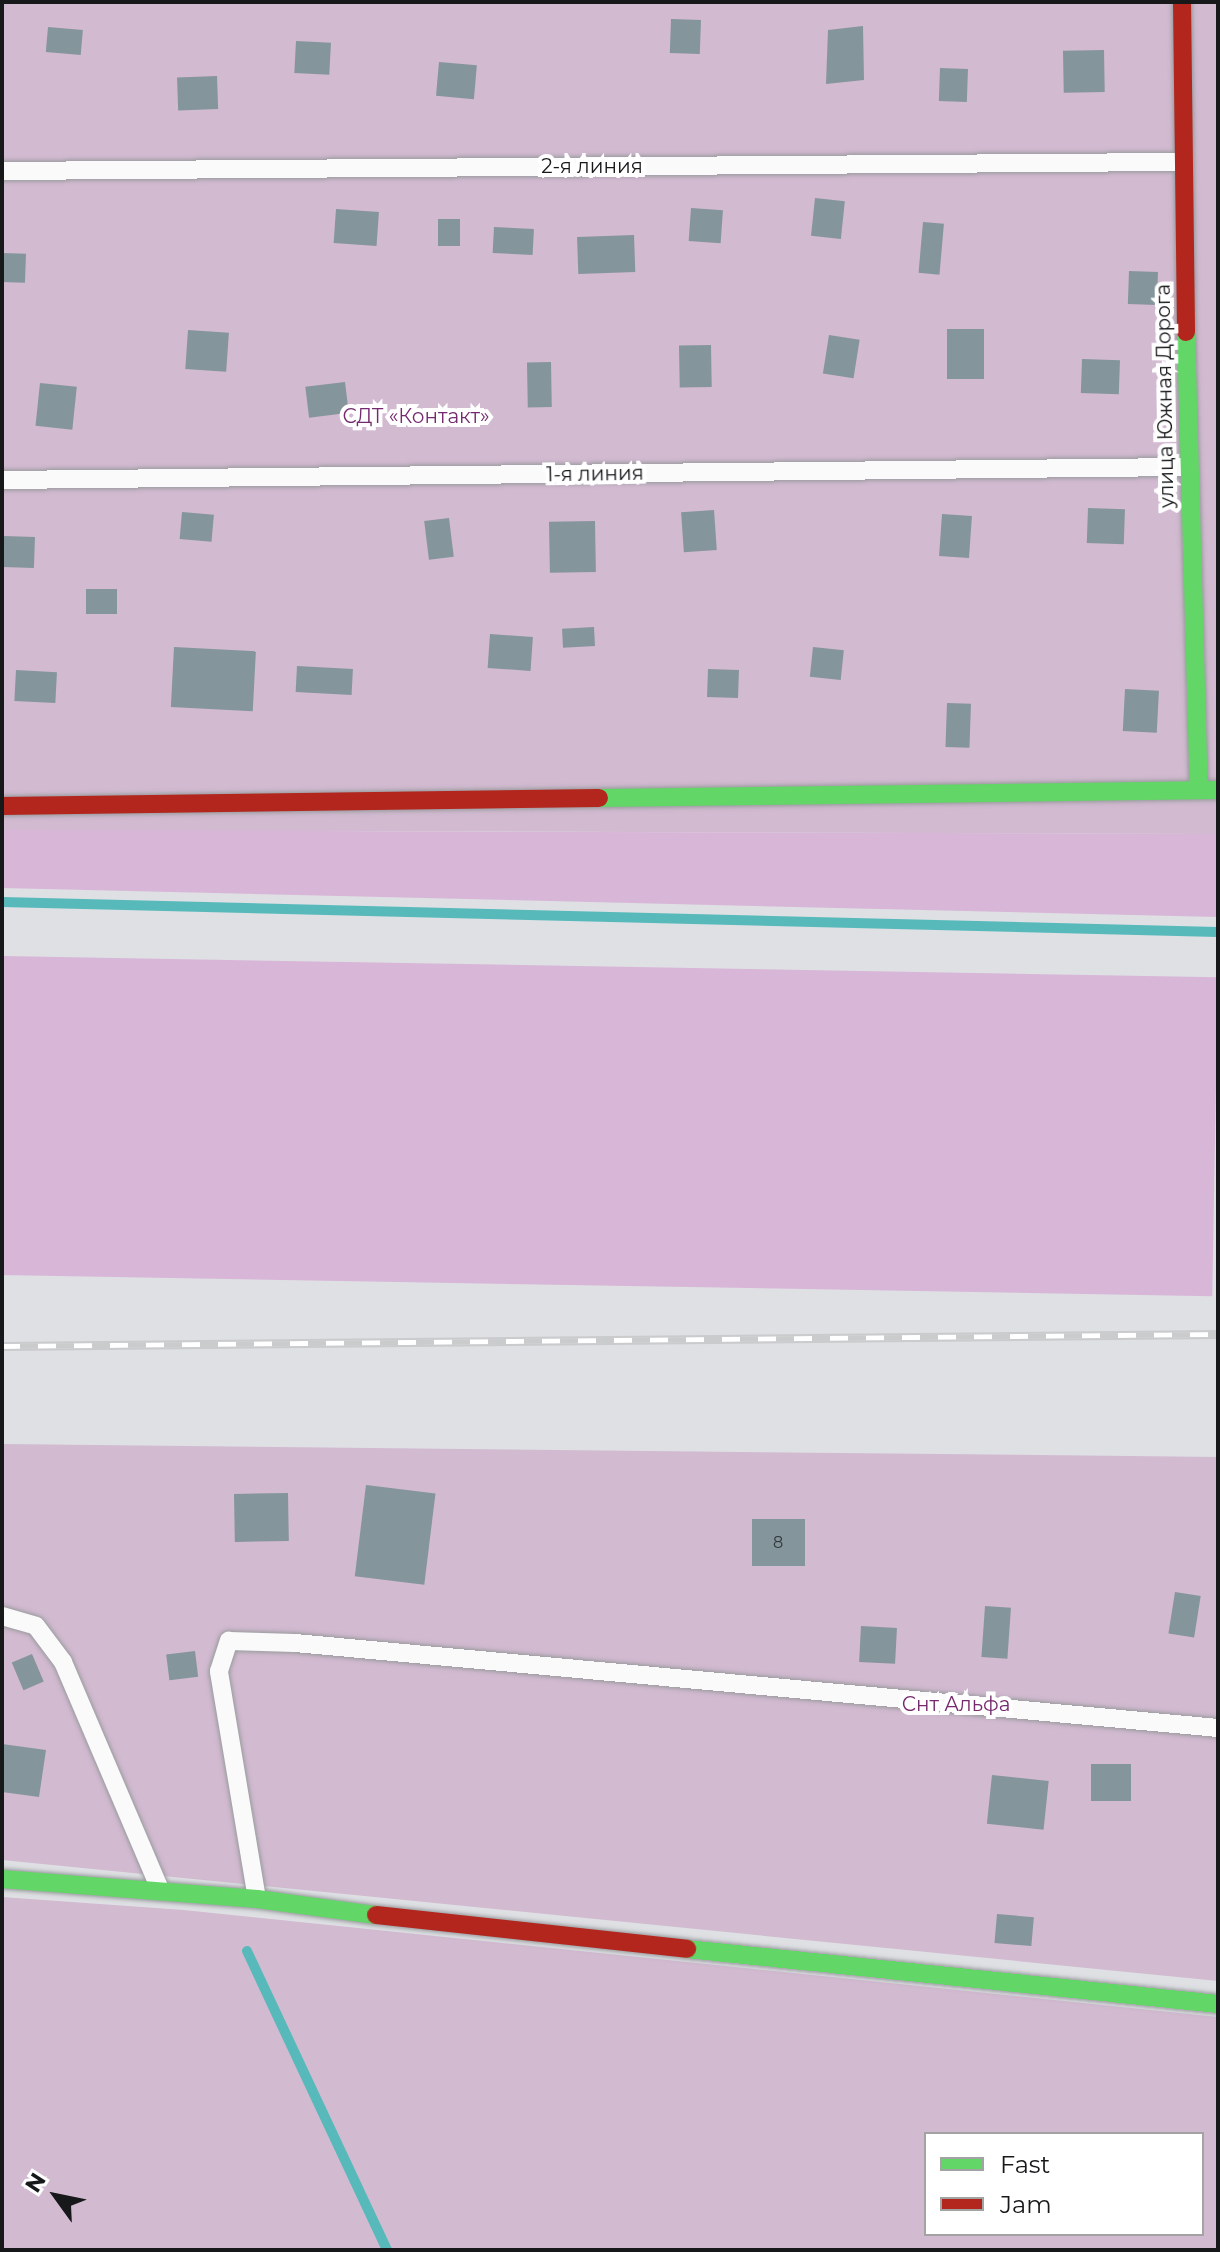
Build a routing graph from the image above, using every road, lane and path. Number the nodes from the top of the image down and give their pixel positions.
1 (1182, 2) edge
2 (1182, 162) junction
3 (2, 171) edge
4 (1188, 467) junction
5 (2, 480) edge
6 (1209, 790) edge
7 (2, 806) edge
8 (2, 1616) edge
9 (1218, 1728) edge
10 (2, 1879) edge
11 (161, 1891) junction
12 (257, 1899) junction
13 (1218, 2004) edge

1 - 2 street, улица Южная Дорога
2 - 3 lane, 2-я линия
2 - 4 street, улица Южная Дорога
4 - 5 lane, 1-я линия
4 - 6 street, улица Южная Дорога
6 - 7 street
8 - 11 lane
9 - 12 lane
10 - 11 street
11 - 12 street
12 - 13 street

